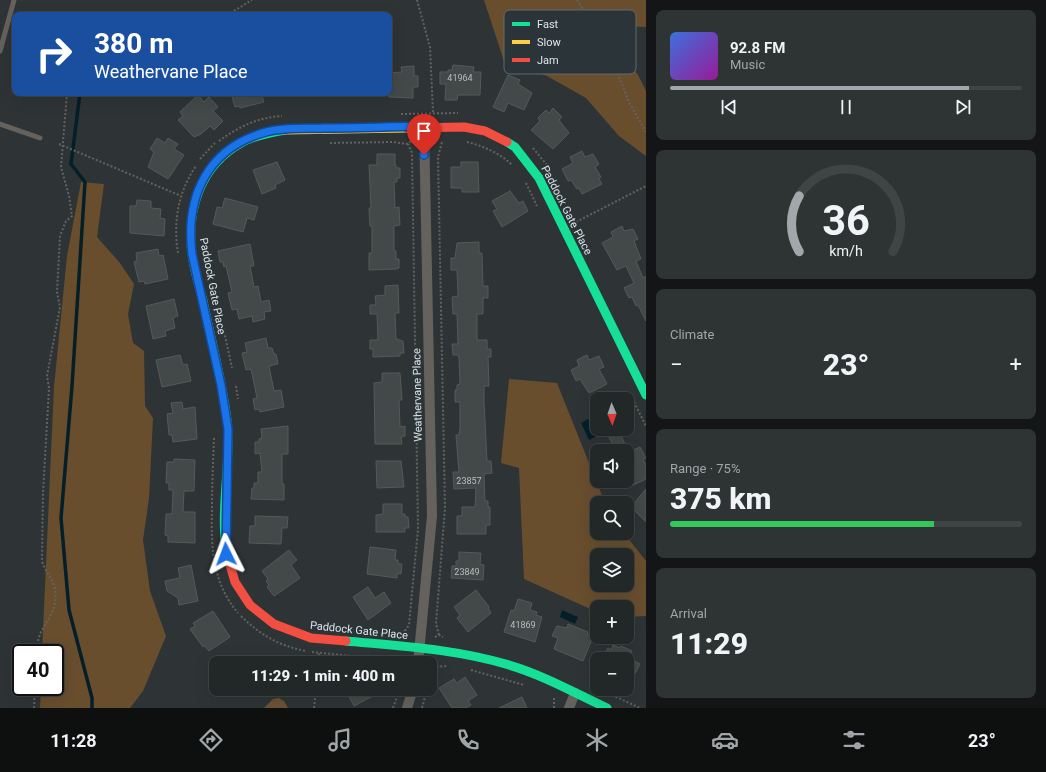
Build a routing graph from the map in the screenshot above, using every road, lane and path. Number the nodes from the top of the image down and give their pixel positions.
1 (14, 0) edge
2 (252, 0) edge
3 (417, 0) edge
4 (577, 0) edge
5 (583, 10) edge
6 (232, 12) edge
7 (0, 51) edge
8 (618, 74) edge
9 (67, 96) edge
10 (433, 113) junction
11 (394, 114) dead end
12 (463, 114) dead end
13 (286, 116) dead end
14 (0, 124) edge
15 (424, 126) junction
16 (646, 132) edge
17 (40, 138) dead end
18 (424, 139) junction
19 (463, 141) dead end
20 (327, 143) dead end
21 (59, 144) dead end
22 (408, 144) junction
23 (62, 146) junction
24 (532, 146) dead end
25 (549, 168) dead end
26 (516, 170) dead end
27 (523, 179) dead end
28 (646, 186) edge
29 (181, 196) junction
30 (540, 212) dead end
31 (579, 229) dead end
32 (205, 245) dead end
33 (179, 259) dead end
34 (213, 280) dead end
35 (218, 303) dead end
36 (233, 372) dead end
37 (234, 379) dead end
38 (646, 395) edge
39 (239, 402) dead end
40 (634, 402) edge
41 (646, 426) edge
42 (214, 435) dead end
43 (405, 631) junction
44 (398, 633) dead end
45 (439, 634) junction
46 (421, 637) junction
47 (444, 638) dead end
48 (38, 644) edge
49 (420, 648) junction
50 (350, 656) edge
51 (419, 656) edge
52 (437, 666) edge
53 (453, 666) dead end
54 (468, 670) dead end
55 (525, 686) dead end
56 (575, 693) junction
57 (35, 696) edge
58 (315, 696) edge
59 (397, 696) edge
60 (411, 696) edge
61 (425, 696) edge
62 (551, 696) dead end
63 (614, 696) edge
64 (34, 708) edge
65 (314, 708) edge
66 (393, 708) edge
67 (407, 708) edge
68 (422, 708) edge
69 (554, 708) edge
70 (569, 708) edge
71 (607, 708) edge
72 (640, 708) edge

1 - 7 lane
2 - 6 path
3 - 10 path
4 - 5 path
8 - 16 path
9 - 23 path
10 - 11 path
10 - 12 path
13 - 29 path
14 - 17 lane
15 - 18 street, Weathervane Place
15 - 38 street, Paddock Gate Place
15 - 49 street, Paddock Gate Place
18 - 22 path
18 - 45 path
18 - 46 street, Weathervane Place
19 - 26 path
20 - 22 path
21 - 23 path
22 - 43 path
23 - 29 path
23 - 48 path
24 - 25 path
27 - 30 path
28 - 31 path
29 - 33 path
32 - 34 path
35 - 36 path
37 - 39 path
40 - 41 path
42 - 50 path
43 - 44 path
43 - 46 path
45 - 46 path
45 - 47 path
46 - 49 street, Weathervane Place
49 - 51 street, Weathervane Place
49 - 56 street, Paddock Gate Place
52 - 53 path
54 - 55 path
56 - 70 street
56 - 71 street, Paddock Gate Place
57 - 64 path
58 - 65 path
59 - 66 path
60 - 67 street
61 - 68 path
62 - 69 path
63 - 72 path

